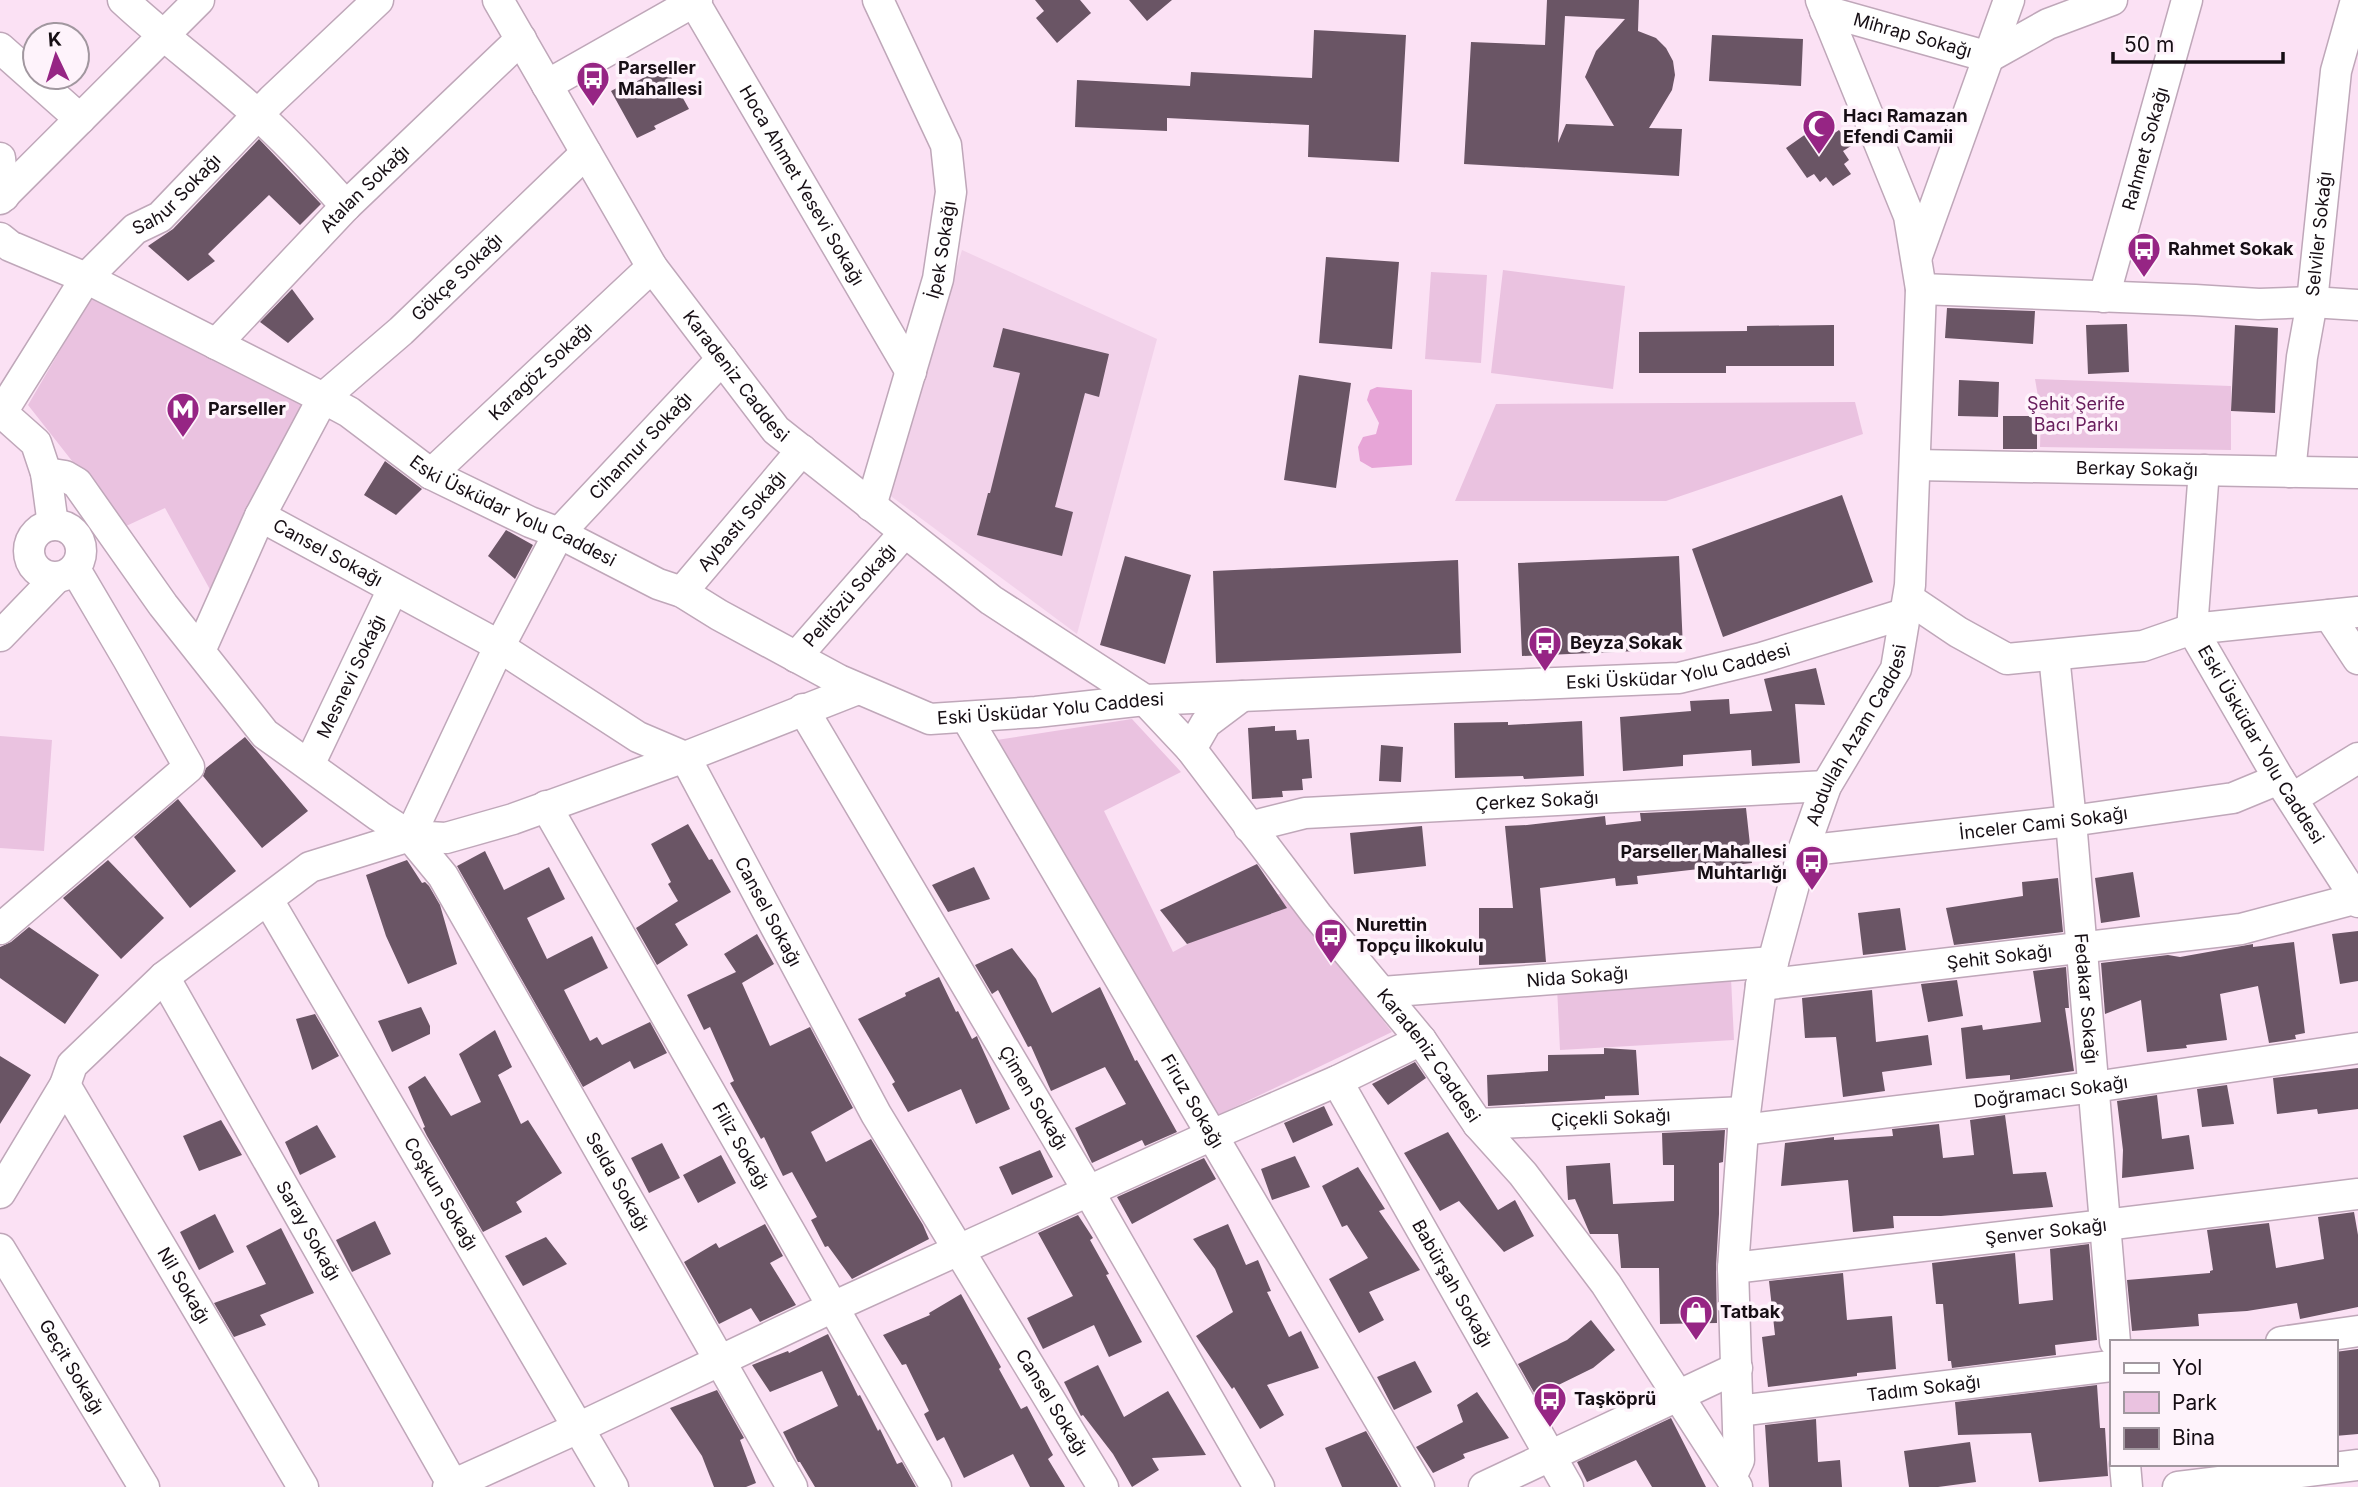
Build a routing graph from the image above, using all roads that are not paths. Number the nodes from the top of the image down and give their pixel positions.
1 (123, 0) edge
2 (199, 0) edge
3 (378, 0) edge
4 (498, 0) edge
5 (694, 0) edge
6 (878, 0) edge
7 (2009, 0) edge
8 (2112, 0) edge
9 (2187, 0) edge
10 (2356, 0) edge
11 (1823, 6) edge
12 (163, 37) junction
13 (521, 39) junction
14 (0, 48) edge
15 (1989, 57) junction
16 (547, 85) junction
17 (258, 115) junction
18 (80, 119) junction
19 (586, 153) junction
20 (0, 158) edge
21 (2, 198) edge
22 (346, 206) junction
23 (0, 238) edge
24 (1916, 257) junction
25 (652, 267) junction
26 (86, 278) junction
27 (1921, 289) junction
28 (2104, 297) junction
29 (2312, 302) junction
30 (2358, 304) edge
31 (216, 344) junction
32 (722, 359) junction
33 (911, 372) junction
34 (323, 398) junction
35 (5, 422) edge
36 (802, 450) junction
37 (1915, 465) junction
38 (2204, 470) junction
39 (2290, 472) junction
40 (46, 473) junction
41 (2358, 473) edge
42 (431, 474) junction
43 (871, 506) junction
44 (260, 516) junction
45 (53, 525) junction
46 (905, 532) junction
47 (559, 533) junction
48 (65, 574) junction
49 (393, 589) junction
50 (682, 592) junction
51 (1908, 606) junction
52 (2358, 612) edge
53 (2329, 615) junction
54 (1869, 623) junction
55 (2192, 629) junction
56 (0, 636) edge
57 (499, 647) junction
58 (200, 651) junction
59 (2054, 655) junction
60 (796, 657) junction
61 (1080, 658) junction
62 (2358, 659) edge
63 (1896, 669) junction
64 (858, 689) junction
65 (1242, 696) junction
66 (1145, 700) junction
67 (803, 709) junction
68 (1065, 709) junction
69 (966, 717) junction
70 (1191, 749) junction
71 (685, 757) junction
72 (2358, 758) edge
73 (309, 765) junction
74 (1826, 786) junction
75 (2286, 788) junction
76 (546, 806) junction
77 (2071, 821) junction
78 (1249, 827) junction
79 (410, 836) junction
80 (1803, 851) junction
81 (268, 900) junction
82 (2357, 900) edge
83 (0, 929) edge
84 (2082, 949) junction
85 (1767, 974) junction
86 (164, 977) junction
87 (1382, 992) junction
88 (1421, 1040) junction
89 (2358, 1048) edge
90 (1337, 1081) junction
91 (65, 1085) junction
92 (2094, 1087) junction
93 (1744, 1121) junction
94 (1478, 1124) junction
95 (1212, 1135) junction
96 (1089, 1192) junction
97 (0, 1194) edge
98 (2358, 1194) edge
99 (2105, 1225) junction
100 (0, 1249) edge
101 (958, 1250) junction
102 (1733, 1268) junction
103 (833, 1307) junction
104 (2358, 1331) edge
105 (2115, 1340) edge
106 (2295, 1340) edge
107 (721, 1360) junction
108 (2110, 1366) edge
109 (1737, 1368) junction
110 (1679, 1397) junction
111 (1738, 1411) junction
112 (578, 1428) junction
113 (1550, 1455) junction
114 (2358, 1465) edge
115 (2126, 1466) edge
116 (1734, 1482) edge
117 (2254, 1482) edge
118 (451, 1486) edge
119 (144, 1487) edge
120 (303, 1487) edge
121 (613, 1487) edge
122 (792, 1487) edge
123 (936, 1487) edge
124 (1103, 1487) edge
125 (1259, 1487) edge
126 (1419, 1487) edge
127 (1484, 1487) edge
128 (1568, 1487) edge
129 (2127, 1487) edge
130 (2178, 1487) edge

1 - 12 street
2 - 12 street
3 - 17 street, Sahur Sokağı
4 - 13 street, Karadeniz Caddesi
5 - 16 street
5 - 33 street, Hoca Ahmet Yesevi Sokağı
6 - 33 street, İpek Sokağı
7 - 15 street
8 - 15 street, Mihrap Sokağı
9 - 28 street, Rahmet Sokağı
10 - 29 street, Selviler Sokağı
11 - 15 street, Mihrap Sokağı
11 - 24 street, Abdullah Azam Caddesi
12 - 17 street
12 - 18 street
13 - 16 street, Karadeniz Caddesi
13 - 22 street, Atalan Sokağı
14 - 18 street
15 - 24 street
16 - 19 street, Karadeniz Caddesi
17 - 22 street
17 - 26 street, Sahur Sokağı
18 - 21 street
19 - 25 street, Karadeniz Caddesi
19 - 34 street, Gökçe Sokağı
20 - 21 street
22 - 31 street, Atalan Sokağı
23 - 26 street, Eski Üsküdar Yolu Caddesi
24 - 27 street, Abdullah Azam Caddesi
25 - 32 street, Karadeniz Caddesi
25 - 42 street, Karagöz Sokağı
26 - 31 street, Eski Üsküdar Yolu Caddesi
26 - 35 street, Sahur Sokağı
27 - 28 street
27 - 37 street, Abdullah Azam Caddesi
28 - 29 street
29 - 30 street
29 - 39 street, Selviler Sokağı
31 - 34 street, Eski Üsküdar Yolu Caddesi
32 - 36 street, Karadeniz Caddesi
32 - 47 street, Cihannur Sokağı
33 - 43 street, İpek Sokağı
34 - 42 street, Eski Üsküdar Yolu Caddesi
34 - 44 street
35 - 40 street
36 - 43 street, Karadeniz Caddesi
36 - 50 street, Aybastı Sokağı
37 - 38 street, Berkay Sokağı
37 - 51 street, Abdullah Azam Caddesi
38 - 39 street, Berkay Sokağı
38 - 55 street
39 - 41 street, Berkay Sokağı
40 - 45 street
40 - 58 street
42 - 47 street, Eski Üsküdar Yolu Caddesi
43 - 46 street, Karadeniz Caddesi
44 - 49 street, Cansel Sokağı
44 - 58 street
45 - 48 street
45 - 48 street
46 - 60 street, Pelitözü Sokağı
46 - 61 street, Karadeniz Caddesi
47 - 50 street, Eski Üsküdar Yolu Caddesi
47 - 57 street, Cihannur Sokağı
48 - 56 street
48 - 83 street
49 - 57 street, Cansel Sokağı
49 - 73 street, Mesnevi Sokağı
50 - 60 street, Eski Üsküdar Yolu Caddesi
51 - 54 street, Eski Üsküdar Yolu Caddesi
51 - 59 street, Eski Üsküdar Yolu Caddesi
51 - 63 street, Abdullah Azam Caddesi
52 - 53 street
53 - 55 street
53 - 62 street
54 - 63 street
54 - 65 street, Eski Üsküdar Yolu Caddesi
55 - 59 street, Eski Üsküdar Yolu Caddesi
55 - 75 street, Eski Üsküdar Yolu Caddesi
57 - 71 street, Cansel Sokağı
57 - 79 street
58 - 73 street
59 - 77 street, Fedakar Sokağı
60 - 64 street, Eski Üsküdar Yolu Caddesi
61 - 66 street, Karadeniz Caddesi
61 - 68 street
63 - 74 street, Abdullah Azam Caddesi
64 - 67 street
64 - 69 street, Eski Üsküdar Yolu Caddesi
65 - 66 street, Eski Üsküdar Yolu Caddesi
65 - 70 street
66 - 68 street, Eski Üsküdar Yolu Caddesi
66 - 70 street, Karadeniz Caddesi
67 - 71 street
67 - 96 street, Çimen Sokağı
68 - 69 street, Eski Üsküdar Yolu Caddesi
69 - 95 street, Firuz Sokağı
70 - 78 street, Karadeniz Caddesi
71 - 76 street
71 - 101 street, Cansel Sokağı
72 - 75 street, İnceler Cami Sokağı
73 - 79 street
74 - 78 street, Çerkez Sokağı
74 - 80 street, Abdullah Azam Caddesi
75 - 77 street, İnceler Cami Sokağı
75 - 82 street, Eski Üsküdar Yolu Caddesi
76 - 79 street
76 - 103 street, Filiz Sokağı
77 - 80 street, İnceler Cami Sokağı
77 - 84 street, Fedakar Sokağı
78 - 87 street, Karadeniz Caddesi
79 - 81 street
79 - 107 street, Selda Sokağı
80 - 85 street, Abdullah Azam Caddesi
81 - 86 street
81 - 112 street, Coşkun Sokağı
82 - 84 street, Şehit Sokağı
84 - 85 street, Şehit Sokağı
84 - 92 street, Fedakar Sokağı
85 - 87 street, Nida Sokağı
85 - 93 street, Abdullah Azam Caddesi
86 - 91 street
86 - 118 street, Saray Sokağı
87 - 88 street, Karadeniz Caddesi
88 - 90 street
88 - 94 street, Karadeniz Caddesi
89 - 92 street, Doğramacı Sokağı
90 - 95 street
90 - 113 street, Babürşah Sokağı
91 - 97 street
91 - 120 street, Nil Sokağı
92 - 93 street, Doğramacı Sokağı
92 - 99 street, Fedakar Sokağı
93 - 94 street, Çiçekli Sokağı
93 - 102 street, Abdullah Azam Caddesi
94 - 110 street, Karadeniz Caddesi
95 - 96 street
95 - 126 street, Firuz Sokağı
96 - 101 street
96 - 125 street, Çimen Sokağı
98 - 99 street, Şenver Sokağı
99 - 102 street, Şenver Sokağı
99 - 105 street, Fedakar Sokağı
100 - 119 street, Geçit Sokağı
101 - 103 street
101 - 124 street, Cansel Sokağı
102 - 109 street, Abdullah Azam Caddesi
103 - 107 street
103 - 123 street, Filiz Sokağı
104 - 106 street
107 - 112 street
107 - 122 street, Selda Sokağı
108 - 111 street, Tadım Sokağı
109 - 110 street
109 - 111 street, Abdullah Azam Caddesi
110 - 113 street
110 - 116 street, Karadeniz Caddesi
111 - 116 street, Abdullah Azam Caddesi
112 - 118 street
112 - 121 street, Coşkun Sokağı
113 - 127 street
113 - 128 street, Babürşah Sokağı
114 - 117 street
115 - 129 street
117 - 130 street

